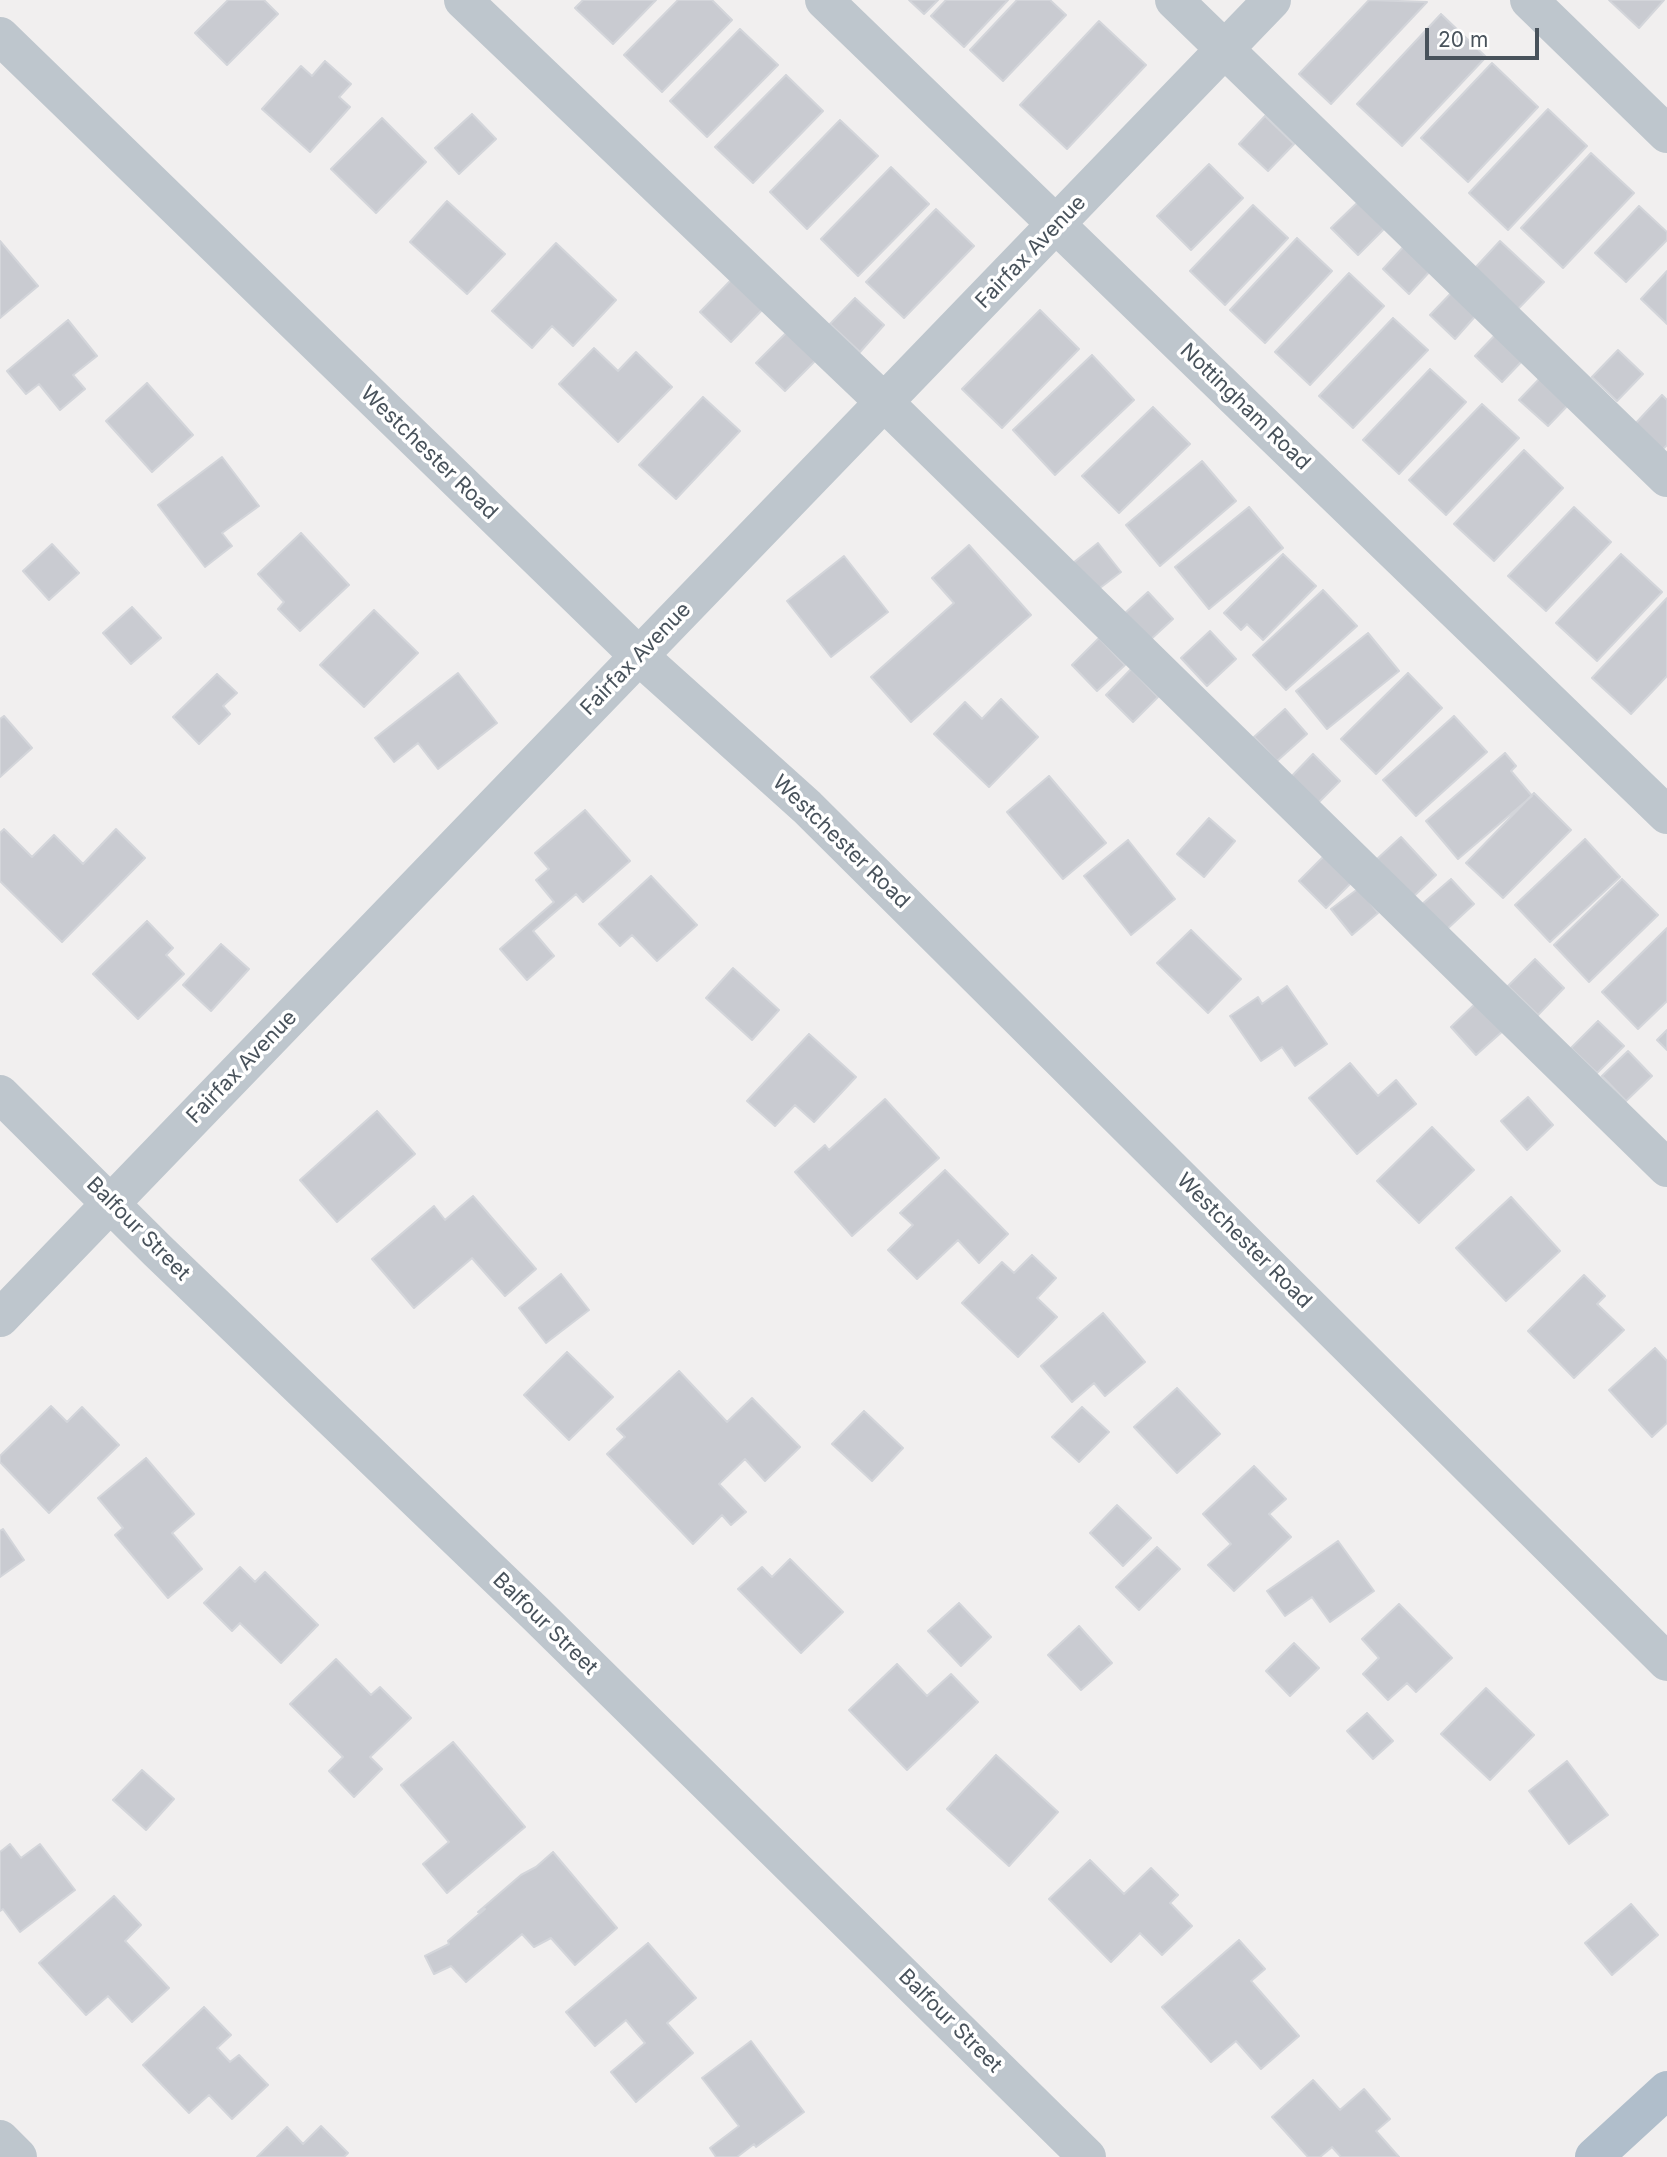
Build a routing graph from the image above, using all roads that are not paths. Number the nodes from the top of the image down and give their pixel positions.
1 (463, 0) edge
2 (824, 0) edge
3 (1174, 0) edge
4 (1272, 0) edge
5 (1529, 0) edge
6 (0, 36) edge
7 (1225, 50) junction
8 (1667, 134) edge
9 (1057, 225) junction
10 (885, 403) junction
11 (1667, 478) edge
12 (639, 656) junction
13 (1667, 815) edge
14 (0, 1094) edge
15 (1667, 1168) edge
16 (111, 1202) junction
17 (0, 1318) edge
18 (1667, 1662) edge
19 (1667, 2091) edge
20 (0, 2139) edge
21 (18, 2157) edge
22 (1087, 2157) edge
23 (1594, 2157) edge

1 - 10 street
2 - 9 street, Nottingham Road
3 - 7 street
4 - 7 street, Fairfax Avenue
5 - 8 street
6 - 12 street, Westchester Road
7 - 9 street, Fairfax Avenue
7 - 11 street
9 - 10 street, Fairfax Avenue
9 - 13 street, Nottingham Road
10 - 12 street, Fairfax Avenue
10 - 15 street
12 - 16 street, Fairfax Avenue
12 - 18 street, Westchester Road
14 - 16 street, Balfour Street
16 - 17 street, Fairfax Avenue
16 - 22 street, Balfour Street
19 - 23 main road
20 - 21 street

